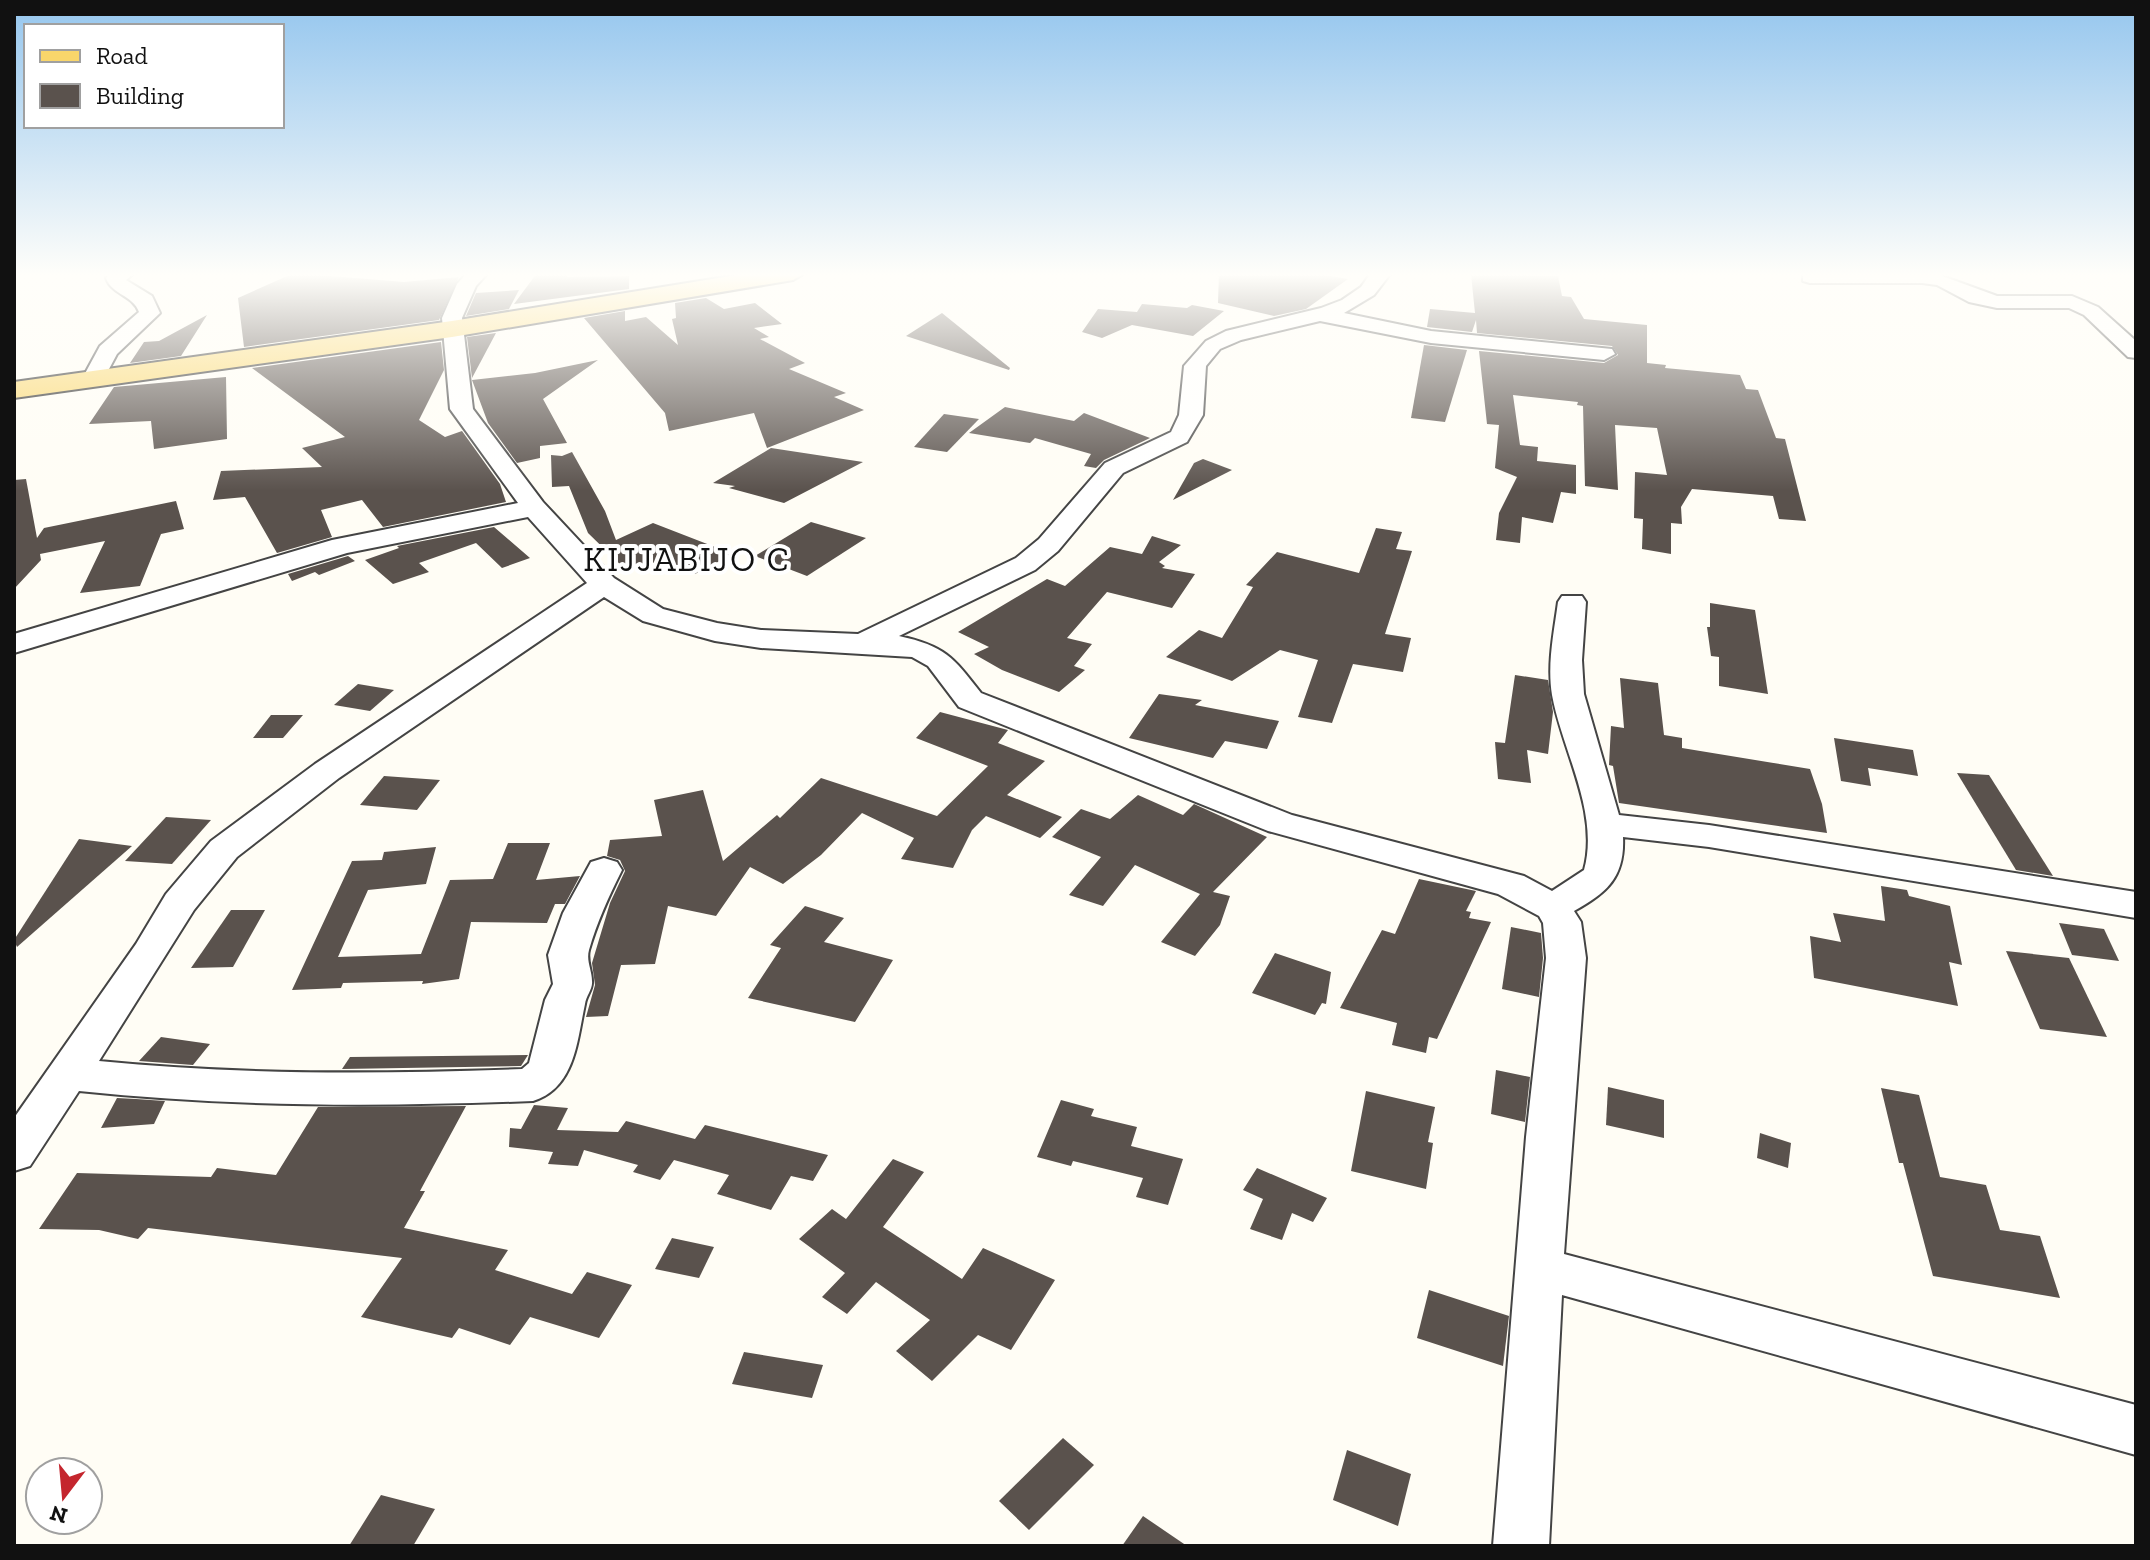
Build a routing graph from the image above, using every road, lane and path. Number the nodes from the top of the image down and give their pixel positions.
1 (114, 346) edge
2 (331, 346) edge
3 (454, 346) edge
4 (1213, 346) edge
5 (1521, 346) edge
6 (1604, 354) dead end
7 (93, 379) junction
8 (14, 390) edge
9 (534, 508) junction
10 (604, 584) junction
11 (1572, 602) dead end
12 (864, 643) junction
13 (14, 644) edge
14 (1604, 824) junction
15 (604, 870) dead end
16 (2136, 905) edge
17 (1552, 907) junction
18 (68, 1074) junction
19 (14, 1153) edge
20 (1539, 1268) junction
21 (2136, 1430) edge
22 (1521, 1546) edge

1 - 7 street
2 - 7 main road
3 - 9 street
4 - 12 street
5 - 6 street
7 - 8 main road
9 - 10 street
9 - 13 street
10 - 12 street
10 - 18 street
11 - 14 street
12 - 17 street
14 - 16 street
14 - 17 street
15 - 18 street
17 - 20 street
18 - 19 street
20 - 21 street
20 - 22 street

